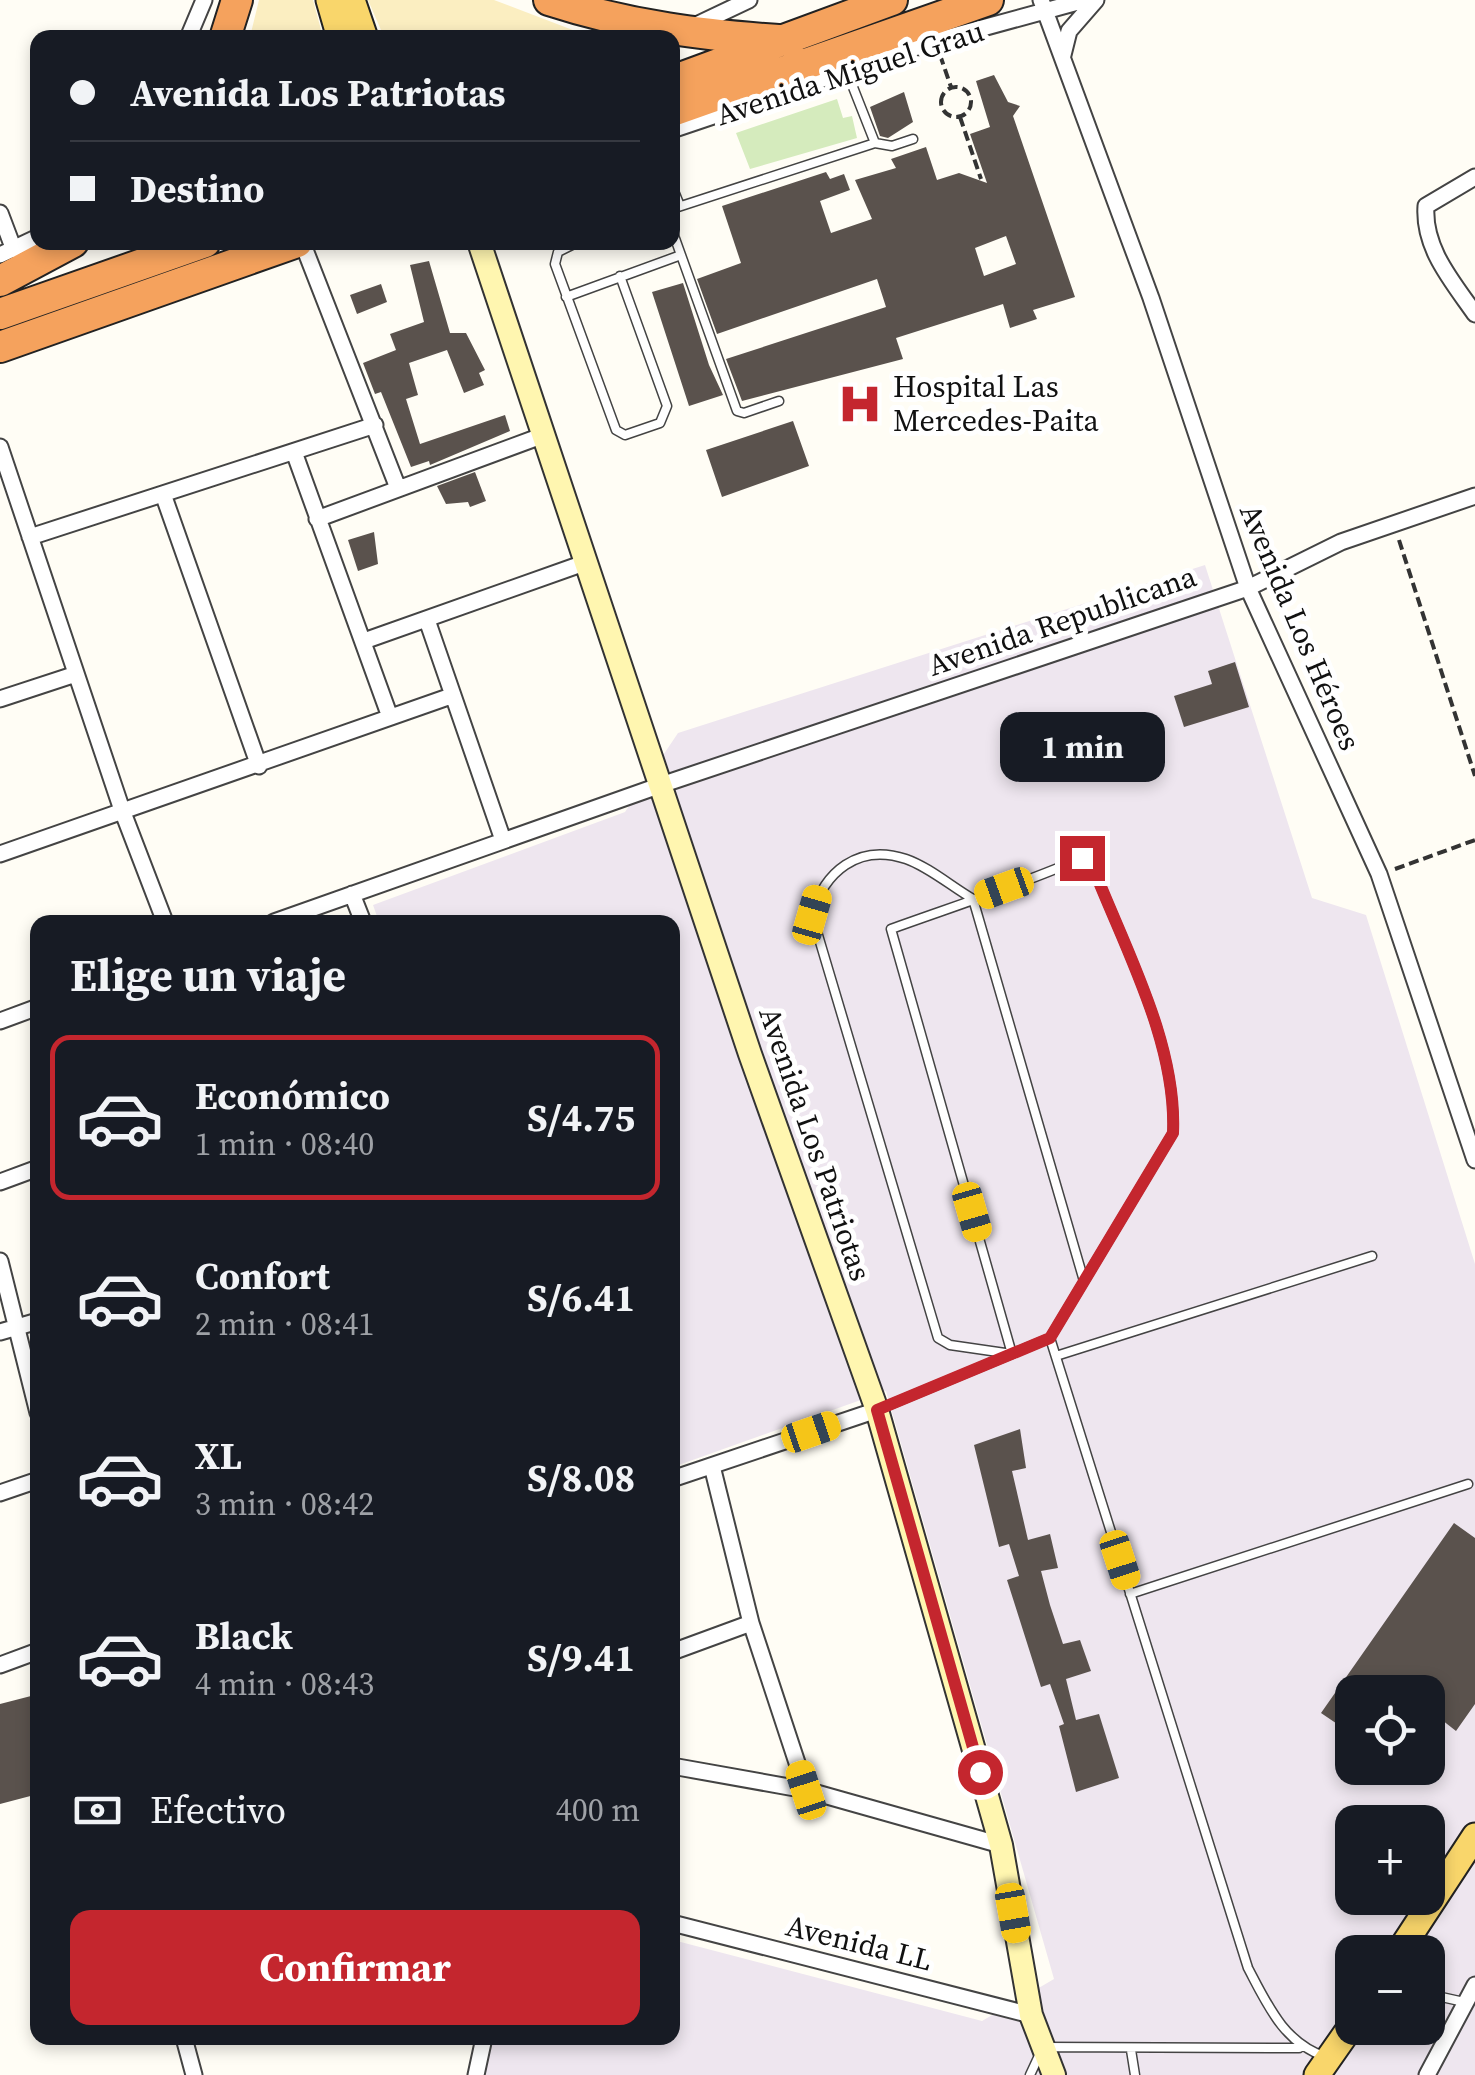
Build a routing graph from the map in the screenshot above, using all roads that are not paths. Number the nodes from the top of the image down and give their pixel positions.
1 (204, 0) edge
2 (237, 0) edge
3 (329, 0) edge
4 (352, 0) edge
5 (548, 0) edge
6 (749, 0) edge
7 (892, 0) edge
8 (988, 0) edge
9 (1086, 0) edge
10 (1096, 0) edge
11 (1043, 7) edge
12 (191, 30) edge
13 (228, 30) edge
14 (338, 30) edge
15 (362, 30) edge
16 (659, 30) edge
17 (680, 34) edge
18 (680, 34) edge
19 (790, 41) junction
20 (1062, 58) junction
21 (847, 71) junction
22 (680, 78) edge
23 (680, 107) edge
24 (680, 127) edge
25 (913, 139) dead end
26 (875, 143) junction
27 (1475, 177) edge
28 (680, 207) edge
29 (0, 213) edge
30 (30, 241) edge
31 (58, 250) edge
32 (183, 250) edge
33 (277, 250) edge
34 (303, 250) edge
35 (483, 250) edge
36 (563, 250) edge
37 (680, 250) edge
38 (7, 253) edge
39 (681, 254) junction
40 (620, 276) junction
41 (0, 281) edge
42 (566, 297) junction
43 (0, 314) edge
44 (1475, 314) edge
45 (0, 348) edge
46 (779, 401) dead end
47 (375, 426) junction
48 (544, 435) junction
49 (0, 447) edge
50 (294, 452) junction
51 (398, 488) junction
52 (163, 494) junction
53 (1475, 496) edge
54 (317, 519) junction
55 (30, 537) junction
56 (587, 562) junction
57 (1248, 588) junction
58 (427, 620) junction
59 (364, 641) junction
60 (76, 674) junction
61 (451, 696) junction
62 (0, 700) edge
63 (390, 717) junction
64 (259, 766) junction
65 (661, 785) junction
66 (122, 810) junction
67 (504, 840) junction
68 (0, 854) edge
69 (352, 894) junction
70 (974, 899) junction
71 (162, 915) edge
72 (294, 915) edge
73 (360, 915) edge
74 (30, 1010) edge
75 (0, 1020) edge
76 (1475, 1160) edge
77 (30, 1171) edge
78 (0, 1182) edge
79 (1372, 1256) dead end
80 (0, 1261) edge
81 (1084, 1281) junction
82 (30, 1323) edge
83 (18, 1326) junction
84 (0, 1332) edge
85 (1050, 1338) junction
86 (1012, 1354) junction
87 (1056, 1356) junction
88 (30, 1379) edge
89 (877, 1410) junction
90 (712, 1466) junction
91 (680, 1477) edge
92 (30, 1483) edge
93 (1468, 1484) dead end
94 (0, 1493) edge
95 (1130, 1594) junction
96 (751, 1623) junction
97 (680, 1649) edge
98 (30, 1654) edge
99 (0, 1664) edge
100 (680, 1767) edge
101 (806, 1790) junction
102 (1475, 1836) edge
103 (1001, 1845) junction
104 (680, 1926) edge
105 (1411, 1935) edge
106 (1475, 1985) edge
107 (1445, 1998) edge
108 (1464, 2002) junction
109 (1031, 2016) junction
110 (186, 2045) edge
111 (478, 2045) edge
112 (1339, 2045) edge
113 (1042, 2047) junction
114 (1299, 2048) junction
115 (1131, 2050) junction
116 (1324, 2067) edge
117 (194, 2075) edge
118 (476, 2075) edge
119 (1030, 2075) edge
120 (1054, 2075) edge
121 (1135, 2075) edge
122 (1428, 2075) edge

1 - 12 street
2 - 13 highway
3 - 14 main road
4 - 15 main road
5 - 16 highway
6 - 17 street
7 - 19 highway, Avenida Miguel Grau
8 - 23 highway, Avenida Miguel Grau
9 - 11 street, Avenida Miguel Grau
10 - 20 street
11 - 20 street, Avenida Los Héroes
11 - 21 street, Avenida Miguel Grau
18 - 19 highway
19 - 22 highway, Avenida Miguel Grau
20 - 57 street, Avenida Los Héroes
21 - 24 street, Avenida Miguel Grau
21 - 26 lane
25 - 26 lane
26 - 28 lane
27 - 44 street
29 - 38 street
30 - 38 street
31 - 41 highway
32 - 43 highway
33 - 45 highway
34 - 47 street
35 - 48 street, Avenida Los Patriotas
36 - 42 lane
37 - 39 lane
39 - 40 lane
39 - 46 lane
40 - 42 lane
40 - 42 lane
47 - 50 street
47 - 51 street
48 - 51 street
48 - 56 street, Avenida Los Patriotas
49 - 55 street
50 - 52 street
50 - 54 street
51 - 54 street
52 - 55 street
52 - 64 street
53 - 57 street, Avenida Republicana
54 - 59 street
55 - 60 street
56 - 58 street
56 - 65 street, Avenida Los Patriotas
57 - 65 street, Avenida Republicana
57 - 76 street, Avenida Los Héroes
58 - 59 street
58 - 61 street
59 - 63 street
60 - 62 street
60 - 66 street
61 - 63 street
61 - 67 street
63 - 64 street
64 - 66 street
65 - 67 street, Avenida Republicana
65 - 89 street, Avenida Los Patriotas
66 - 68 street
66 - 71 street
67 - 69 street, Avenida Republicana
69 - 72 street, Avenida Republicana
69 - 73 street
70 - 81 lane
70 - 81 lane
70 - 86 lane
70 - 86 lane
74 - 75 street
77 - 78 street
79 - 87 lane
80 - 83 street
81 - 85 lane
82 - 83 street
83 - 84 street
83 - 88 street
85 - 86 lane
85 - 87 lane
86 - 89 lane
87 - 95 lane
89 - 90 street
89 - 103 street, Avenida Los Patriotas
90 - 91 street
90 - 96 street
92 - 94 street
93 - 95 lane
95 - 114 lane
96 - 97 street
96 - 101 street
98 - 99 street
100 - 101 street
101 - 103 street
102 - 105 main road
103 - 109 street, Avenida Los Patriotas
104 - 109 street, Avenida LL
106 - 108 street
107 - 108 lane
108 - 122 street
109 - 113 street, Avenida Los Patriotas
110 - 117 street
111 - 118 street
112 - 116 main road
113 - 115 lane
113 - 119 lane
113 - 120 street, Avenida Los Patriotas
114 - 115 lane
114 - 116 lane
115 - 121 lane

